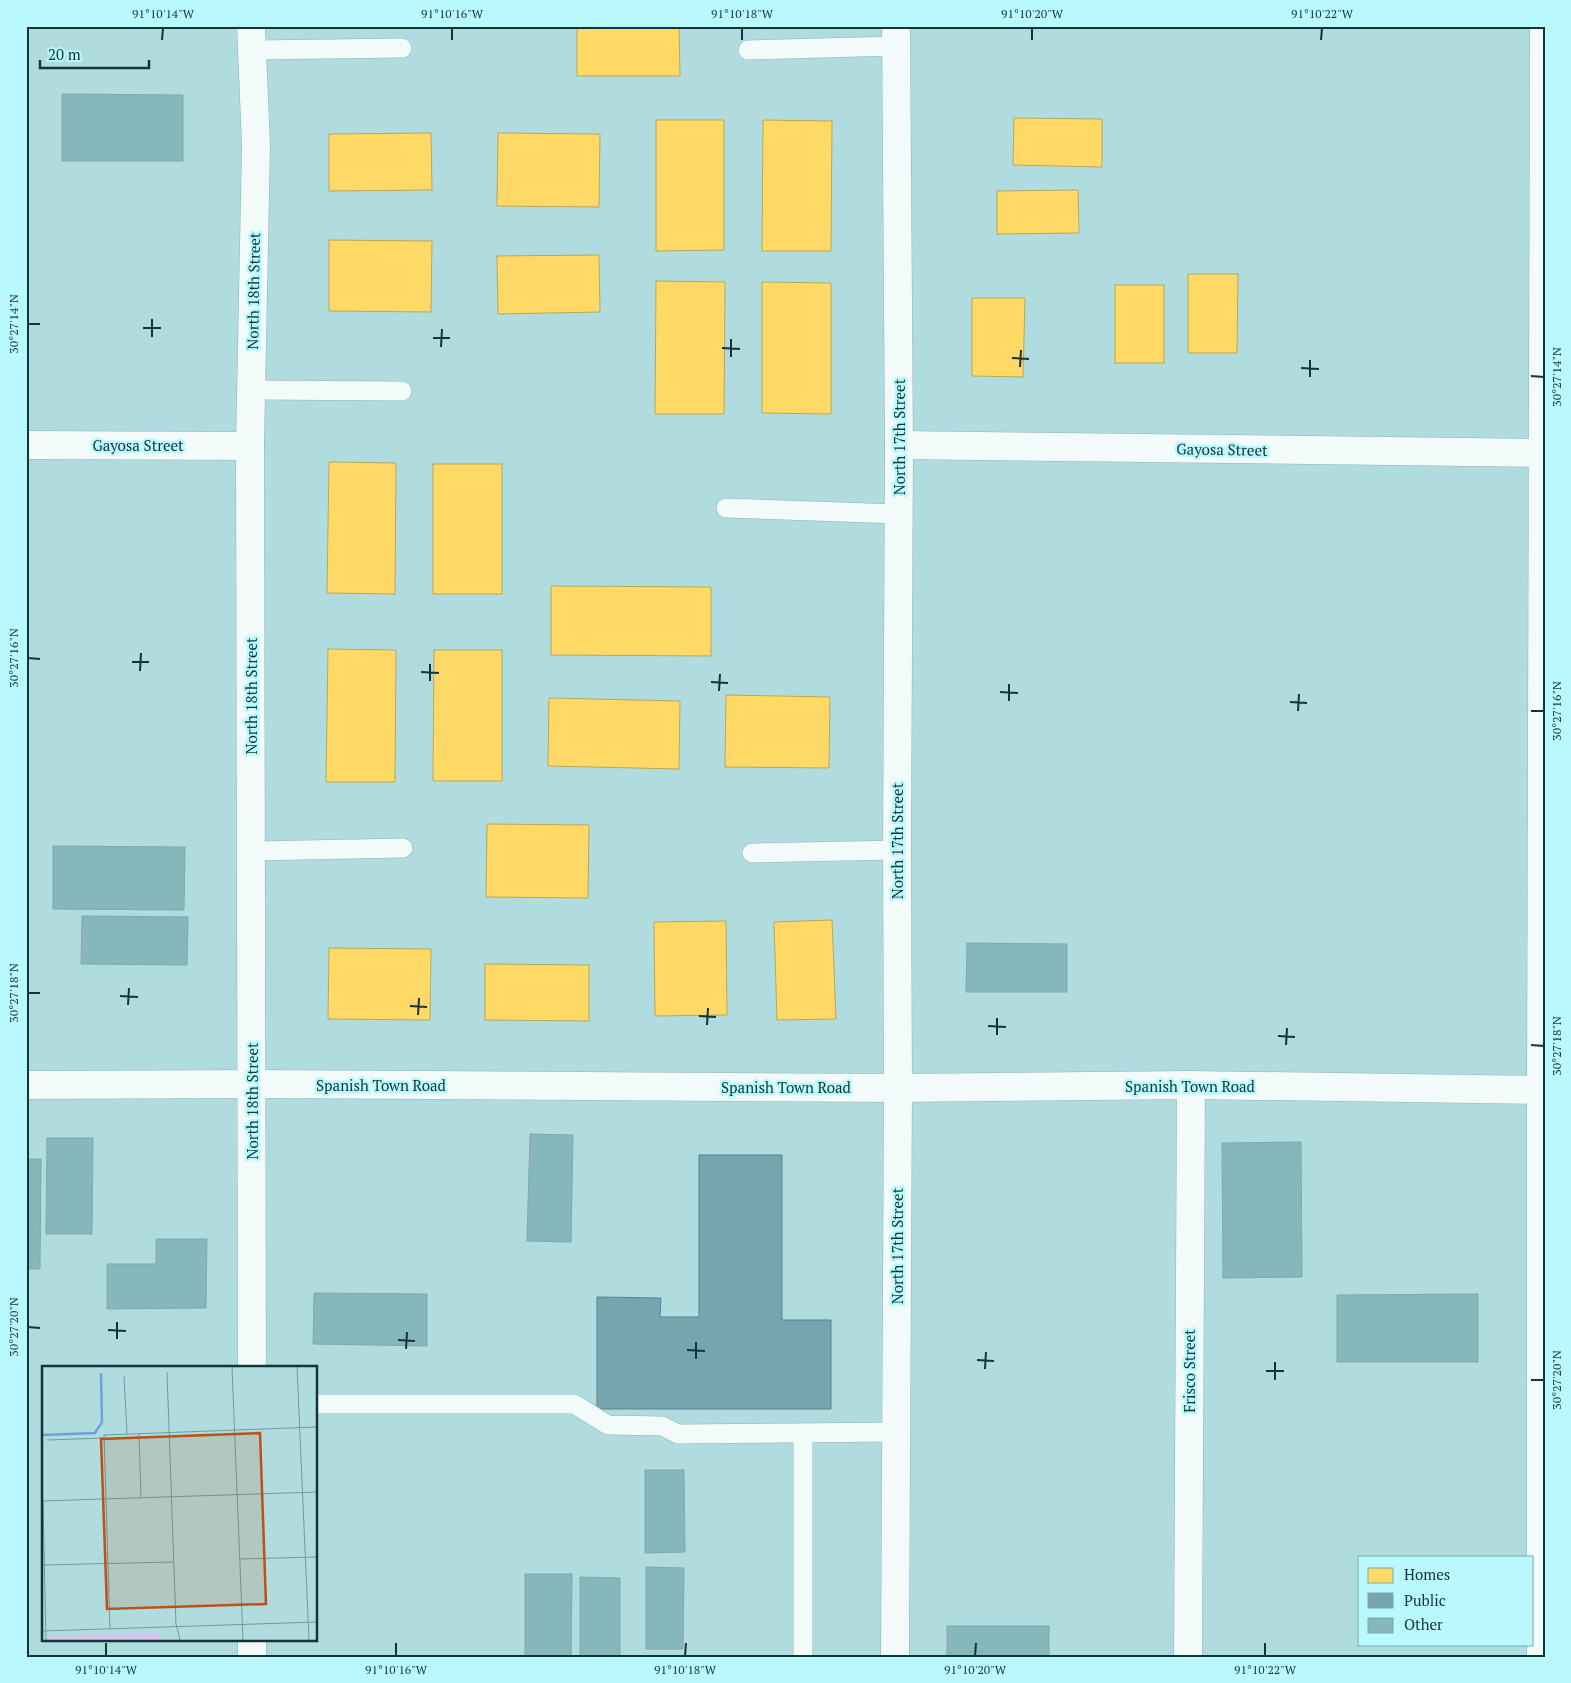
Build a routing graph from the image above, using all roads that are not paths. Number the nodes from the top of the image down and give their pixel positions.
1 (1544, 26) edge
2 (896, 36) edge
3 (252, 38) edge
4 (402, 48) dead end
5 (748, 50) dead end
6 (251, 390) junction
7 (402, 391) dead end
8 (26, 445) edge
9 (900, 445) junction
10 (250, 446) junction
11 (1544, 452) edge
12 (726, 508) dead end
13 (899, 514) junction
14 (403, 848) dead end
15 (897, 850) junction
16 (252, 851) junction
17 (752, 853) dead end
18 (252, 1084) junction
19 (26, 1085) edge
20 (1191, 1085) junction
21 (898, 1088) junction
22 (1543, 1090) edge
23 (252, 1366) edge
24 (318, 1404) edge
25 (895, 1432) junction
26 (803, 1434) junction
27 (252, 1640) edge
28 (252, 1657) edge
29 (802, 1657) edge
30 (895, 1657) edge
31 (1188, 1657) edge
32 (1540, 1657) edge

1 - 11 street
2 - 5 lane
2 - 9 street, North 17th Street
3 - 4 lane
3 - 6 street, North 18th Street
6 - 7 lane
6 - 10 street, North 18th Street
8 - 10 street, Gayosa Street
9 - 11 street, Gayosa Street
9 - 13 street, North 17th Street
10 - 16 street, North 18th Street
11 - 22 street
12 - 13 lane
13 - 15 street, North 17th Street
14 - 16 lane
15 - 17 lane
15 - 21 street, North 17th Street
16 - 18 street, North 18th Street
18 - 19 street, Spanish Town Road
18 - 21 street, Spanish Town Road
18 - 23 street, North 18th Street
20 - 21 street, Spanish Town Road
20 - 22 street, Spanish Town Road
20 - 31 street, Frisco Street
21 - 25 street, North 17th Street
22 - 32 street
24 - 26 lane
25 - 26 lane
25 - 30 street, North 17th Street
26 - 29 lane
27 - 28 street

